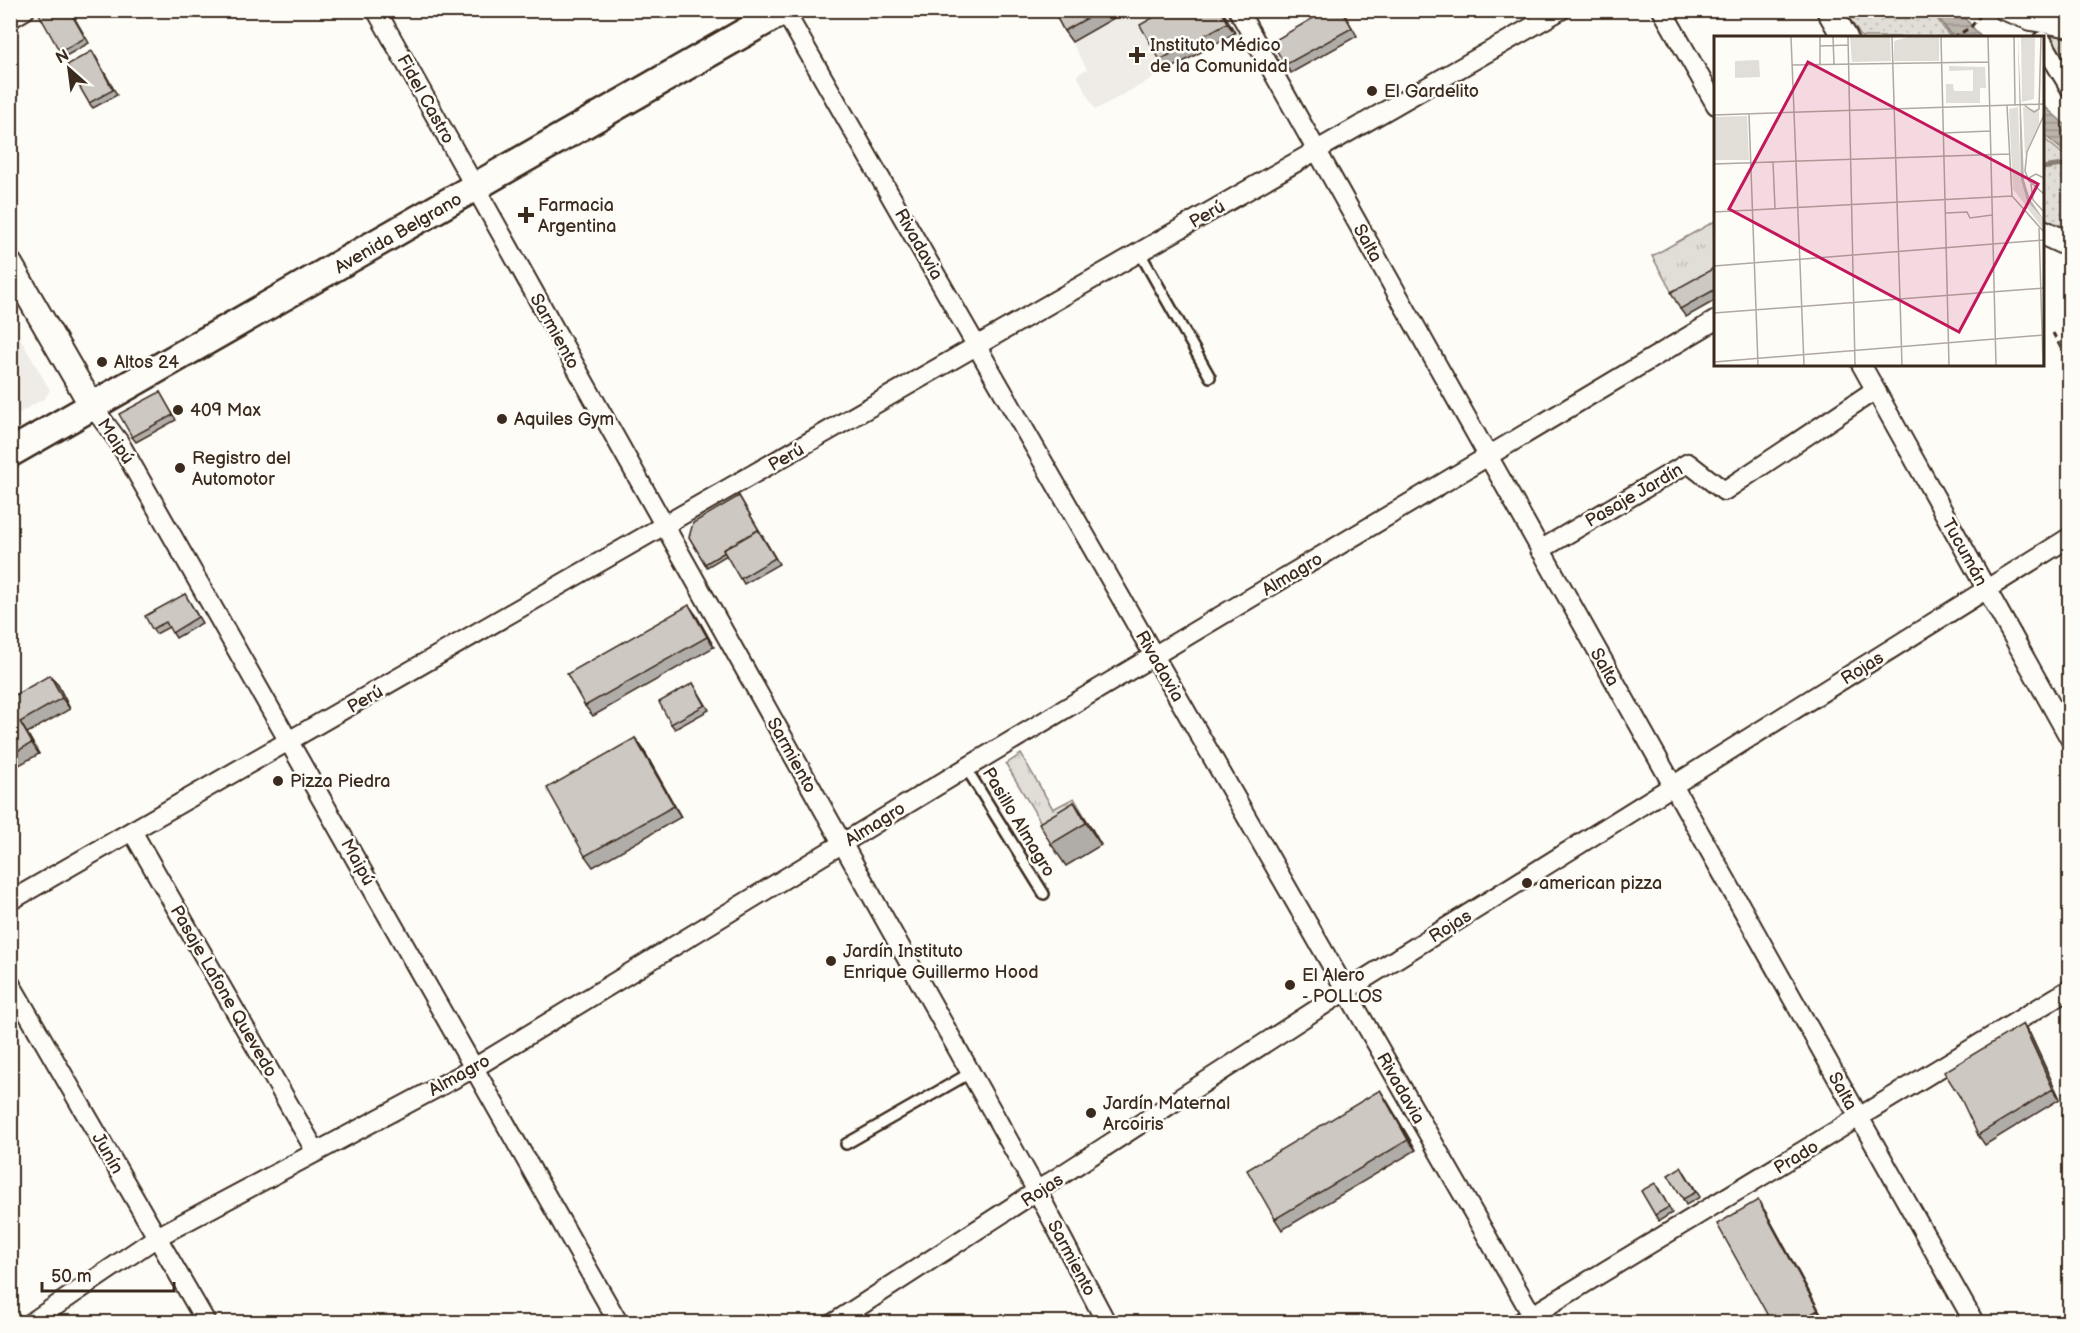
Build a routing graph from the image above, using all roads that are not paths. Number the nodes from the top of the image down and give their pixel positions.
1 (25, 10) edge
2 (376, 10) edge
3 (784, 10) edge
4 (1238, 10) edge
5 (1561, 10) edge
6 (1662, 10) edge
7 (1829, 10) edge
8 (2002, 10) edge
9 (10, 19) edge
10 (2031, 21) junction
11 (2070, 28) edge
12 (1844, 36) edge
13 (2040, 36) edge
14 (2044, 42) edge
15 (2070, 88) edge
16 (1714, 101) edge
17 (1317, 151) junction
18 (476, 188) junction
19 (2044, 232) edge
20 (2070, 245) edge
21 (1140, 253) junction
22 (10, 264) edge
23 (1714, 321) edge
24 (977, 345) junction
25 (1862, 366) edge
26 (1210, 377) dead end
27 (1875, 390) junction
28 (92, 406) junction
29 (10, 453) edge
30 (1486, 456) junction
31 (664, 527) junction
32 (2070, 537) edge
33 (1540, 550) junction
34 (1987, 590) junction
35 (1154, 657) junction
36 (2070, 739) edge
37 (290, 742) junction
38 (966, 768) junction
39 (1672, 786) junction
40 (132, 831) junction
41 (842, 844) junction
42 (1044, 894) dead end
43 (10, 901) edge
44 (10, 982) edge
45 (2070, 989) edge
46 (1345, 991) junction
47 (474, 1068) junction
48 (970, 1073) junction
49 (1858, 1120) junction
50 (846, 1144) dead end
51 (316, 1152) junction
52 (1038, 1193) junction
53 (157, 1237) junction
54 (1530, 1320) edge
55 (32, 1323) edge
56 (206, 1323) edge
57 (618, 1323) edge
58 (835, 1323) edge
59 (1106, 1323) edge
60 (1974, 1323) edge

1 - 9 street
2 - 18 street, Fidel Castro
3 - 18 main road, Avenida Belgrano
3 - 24 street, Rivadavia
4 - 17 street, Salta
5 - 17 street, Perú
6 - 16 street
7 - 12 main road
8 - 10 street
10 - 11 street
10 - 13 street
14 - 15 street
17 - 21 street, Perú
17 - 30 street, Salta
18 - 28 main road, Avenida Belgrano
18 - 31 street, Sarmiento
19 - 20 main road
21 - 24 street, Perú
21 - 26 lane
22 - 28 main road
23 - 30 street, Almagro
24 - 31 street, Perú
24 - 35 street, Rivadavia
25 - 27 street, Tucumán
27 - 33 street, Pasaje Jardín
27 - 34 street, Tucumán
28 - 29 main road, Avenida Belgrano
28 - 37 street, Maipú
30 - 33 street, Salta
30 - 35 street, Almagro
31 - 37 street, Perú
31 - 41 street, Sarmiento
32 - 34 street, Rojas
33 - 39 street, Salta
34 - 36 street, Tucumán
34 - 39 street, Rojas
35 - 38 street, Almagro
35 - 46 street, Rivadavia
37 - 40 street, Perú
37 - 47 street, Maipú
38 - 41 street, Almagro
38 - 42 lane, Pasillo Almagro
39 - 46 street, Rojas
39 - 49 street, Salta
40 - 43 street, Perú
40 - 51 street, Pasaje Lafone Quevedo
41 - 47 street, Almagro
41 - 48 street, Sarmiento
44 - 53 street, Junín
45 - 49 street, Prado
46 - 52 street, Rojas
46 - 54 street, Rivadavia
47 - 51 street, Almagro
47 - 57 street, Maipú
48 - 50 lane
48 - 52 street, Sarmiento
49 - 54 street, Prado
49 - 60 street, Salta
51 - 53 street, Almagro
52 - 58 street, Rojas
52 - 59 street, Sarmiento
53 - 55 street, Almagro
53 - 56 street, Junín

